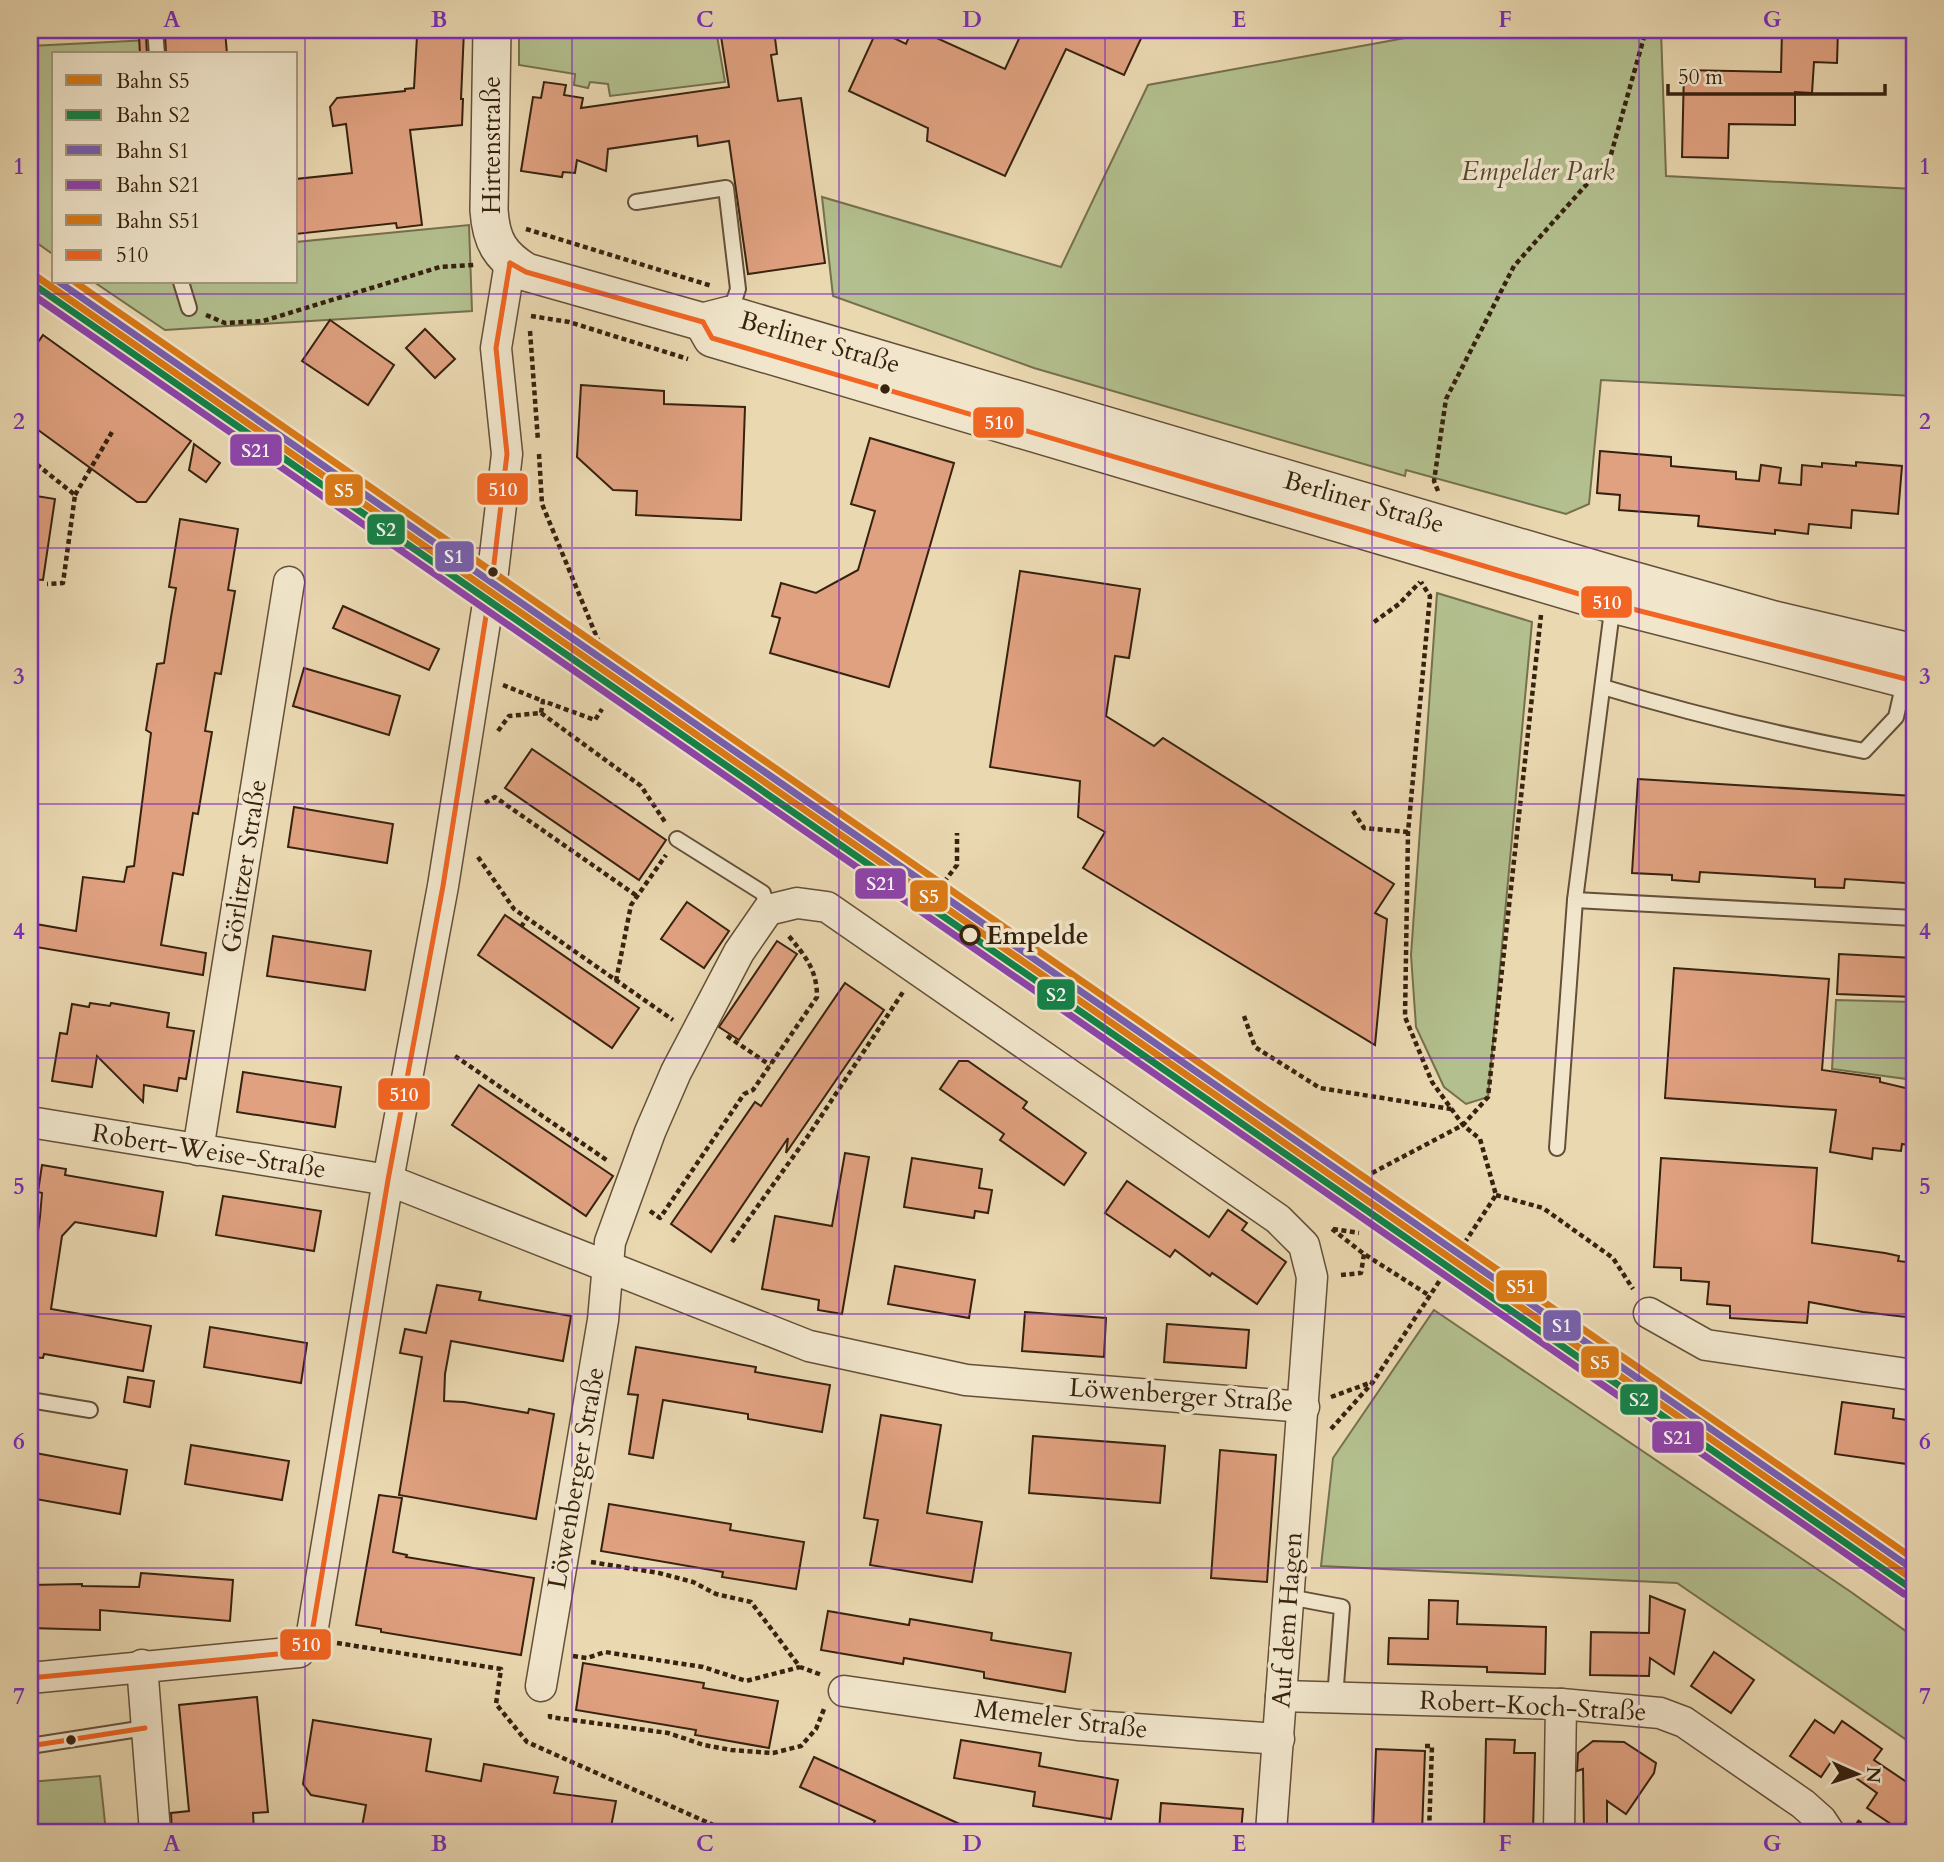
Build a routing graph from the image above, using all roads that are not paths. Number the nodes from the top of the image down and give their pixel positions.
1 (155, 30) edge
2 (492, 30) edge
3 (157, 52) edge
4 (636, 202) dead end
5 (518, 267) junction
6 (182, 284) edge
7 (188, 308) road end
8 (716, 319) junction
9 (289, 582) dead end
10 (1615, 590) junction
11 (1911, 666) edge
12 (1603, 687) junction
13 (677, 839) road end
14 (1576, 900) junction
15 (768, 910) junction
16 (1914, 918) edge
17 (30, 1122) edge
18 (1557, 1148) dead end
19 (198, 1150) junction
20 (387, 1180) junction
21 (607, 1269) junction
22 (1649, 1313) road end
23 (1914, 1375) edge
24 (30, 1400) edge
25 (1304, 1407) junction
26 (90, 1410) dead end
27 (1289, 1597) junction
28 (142, 1665) junction
29 (30, 1678) edge
30 (541, 1686) road end
31 (833, 1690) road end
32 (1281, 1696) junction
33 (1335, 1698) junction
34 (1561, 1704) junction
35 (145, 1728) junction
36 (1279, 1739) junction
37 (30, 1746) edge
38 (155, 1832) edge
39 (1271, 1832) edge
40 (1559, 1832) edge
41 (1829, 1832) edge

1 - 3 lane
2 - 5 street, Hirtenstraße
4 - 8 lane
5 - 8 street
5 - 20 street
6 - 7 lane
8 - 10 street, Berliner Straße
9 - 19 street, Görlitzer Straße
10 - 11 street, Berliner Straße
10 - 12 lane
11 - 12 lane
12 - 14 lane
13 - 15 lane
14 - 16 lane
14 - 18 lane
15 - 21 street, Löwenberger Straße
15 - 25 street, Löwenberger Straße
17 - 19 street, Robert-Weise-Straße
19 - 20 street, Robert-Weise-Straße
20 - 21 street, Löwenberger Straße
20 - 28 street
21 - 25 street, Löwenberger Straße
21 - 30 street, Löwenberger Straße
22 - 23 street
24 - 26 lane
25 - 27 street, Auf dem Hagen
27 - 32 street, Auf dem Hagen
27 - 33 lane
28 - 29 street
28 - 35 street
31 - 36 street, Memeler Straße
32 - 33 street, Robert-Koch-Straße
32 - 36 street, Auf dem Hagen
33 - 34 street, Robert-Koch-Straße
34 - 40 street
34 - 41 street, Robert-Koch-Straße
35 - 37 lane
35 - 38 street
36 - 39 street, Auf dem Hagen

